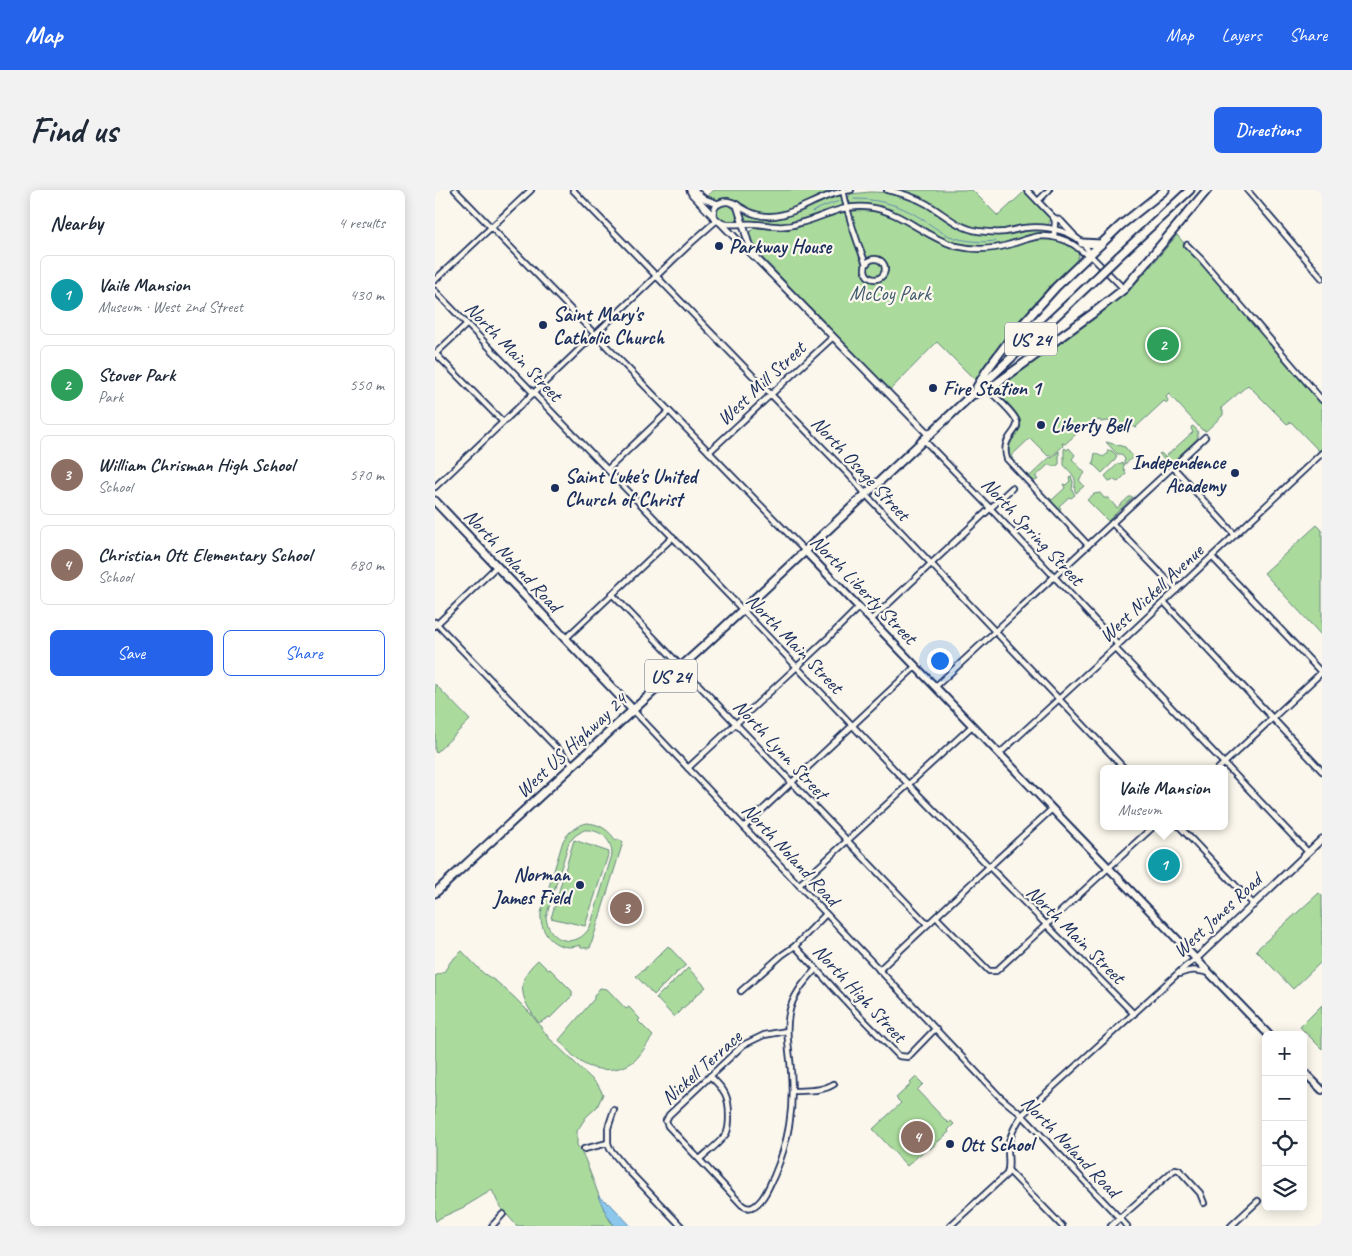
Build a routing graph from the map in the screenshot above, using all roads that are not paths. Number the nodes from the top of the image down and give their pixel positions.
1 (455, 190) edge
2 (531, 190) edge
3 (573, 190) edge
4 (691, 190) edge
5 (851, 190) edge
6 (887, 190) edge
7 (1027, 190) edge
8 (1049, 190) edge
9 (1165, 190) edge
10 (1190, 190) edge
11 (1207, 190) edge
12 (1247, 190) edge
13 (843, 191) edge
14 (1038, 201) junction
15 (718, 204) junction
16 (737, 205) junction
17 (847, 208) junction
18 (1053, 217) junction
19 (717, 220) junction
20 (743, 224) junction
21 (757, 224) junction
22 (491, 227) junction
23 (1055, 230) junction
24 (746, 236) junction
25 (1054, 237) junction
26 (1079, 241) junction
27 (1101, 244) junction
28 (1187, 245) dead end
29 (1090, 255) junction
30 (758, 260) junction
31 (866, 264) junction
32 (656, 277) junction
33 (1322, 278) edge
34 (435, 280) edge
35 (1124, 288) junction
36 (435, 291) edge
37 (467, 324) junction
38 (595, 335) junction
39 (833, 337) junction
40 (435, 354) edge
41 (987, 389) junction
42 (534, 394) junction
43 (770, 394) junction
44 (972, 395) junction
45 (1322, 400) edge
46 (669, 411) junction
47 (503, 422) junction
48 (1205, 437) dead end
49 (926, 438) junction
50 (709, 452) junction
51 (1322, 452) edge
52 (1173, 467) junction
53 (608, 469) junction
54 (435, 487) edge
55 (1012, 488) dead end
56 (866, 494) junction
57 (435, 501) edge
58 (990, 508) junction
59 (1112, 523) junction
60 (1235, 535) junction
61 (673, 537) junction
62 (1088, 545) junction
63 (805, 551) junction
64 (1212, 557) junction
65 (931, 563) junction
66 (497, 566) junction
67 (1054, 576) junction
68 (1177, 590) junction
69 (613, 594) junction
70 (1164, 602) junction
71 (859, 607) junction
72 (743, 610) junction
73 (871, 620) junction
74 (436, 625) edge
75 (995, 631) junction
76 (565, 639) junction
77 (1116, 647) junction
78 (682, 666) junction
79 (797, 666) junction
80 (915, 667) junction
81 (1322, 672) edge
82 (935, 687) junction
83 (1059, 699) junction
84 (633, 710) junction
85 (1273, 718) junction
86 (736, 723) junction
87 (853, 726) junction
88 (972, 726) junction
89 (999, 754) junction
90 (1224, 763) joint
91 (573, 765) junction
92 (1121, 765) edge
93 (1228, 767) edge
94 (687, 768) junction
95 (1322, 771) edge
96 (792, 782) junction
97 (908, 784) junction
98 (1051, 809) junction
99 (744, 827) junction
100 (1150, 830) edge
101 (1183, 830) edge
102 (1322, 839) edge
103 (847, 841) junction
104 (1308, 852) junction
105 (989, 866) junction
106 (1108, 867) junction
107 (799, 885) junction
108 (435, 893) edge
109 (1254, 904) junction
110 (826, 914) junction
111 (936, 917) junction
112 (927, 924) junction
113 (1046, 925) junction
114 (795, 946) junction
115 (1196, 959) junction
116 (816, 969) junction
117 (879, 970) junction
118 (1177, 974) junction
119 (1209, 974) junction
120 (741, 991) dead end
121 (1134, 1014) junction
122 (935, 1029) junction
123 (787, 1031) junction
124 (1265, 1031) edge
125 (1307, 1075) edge
126 (710, 1076) junction
127 (834, 1084) dead end
128 (1322, 1090) edge
129 (793, 1091) junction
130 (615, 1110) dead end
131 (1022, 1115) junction
132 (608, 1142) junction
133 (584, 1149) dead end
134 (700, 1159) junction
135 (1008, 1170) junction
136 (1258, 1201) dead end
137 (1204, 1203) dead end
138 (503, 1214) dead end
139 (1120, 1218) junction
140 (955, 1221) junction
141 (492, 1226) edge
142 (681, 1226) edge
143 (950, 1226) edge
144 (960, 1226) edge
145 (1062, 1226) edge
146 (1111, 1226) edge
147 (1127, 1226) edge
148 (1231, 1226) edge

1 - 22 street, North Liberty Street
2 - 22 street
3 - 32 street, North Osage Street
4 - 15 street, North Spring Street
4 - 19 street, North Spring Street
5 - 13 street
6 - 23 street
7 - 14 street
8 - 14 street
9 - 27 main road
10 - 44 main road, US 24, bridge
11 - 35 main road
12 - 33 street
13 - 16 street
13 - 17 street
14 - 18 street
15 - 16 street
15 - 19 street
16 - 20 street, North Spring Street
17 - 21 street
17 - 25 street
17 - 31 street
18 - 23 street
18 - 26 street
19 - 20 street
19 - 30 street, North Spring Street
19 - 32 street
20 - 21 street
20 - 24 street, North Spring Street
21 - 24 street
22 - 34 street
22 - 38 street, North Liberty Street
23 - 25 street
23 - 26 street
24 - 30 street, North Spring Street
25 - 29 street
26 - 27 main road
26 - 29 street
27 - 29 main road
28 - 45 street
29 - 35 street
29 - 44 main road
30 - 39 street, North Spring Street
31 - 31 street
32 - 38 street
32 - 43 street, North Osage Street
35 - 41 main road
36 - 37 street, North Main Street
37 - 40 street
37 - 42 street, North Main Street
38 - 42 street
38 - 46 street, North Liberty Street
39 - 43 street, West Mill Street
39 - 49 street, North Spring Street
40 - 47 street
41 - 44 main road
41 - 62 street
42 - 47 street
42 - 53 street, North Main Street
43 - 50 street, West Mill Street
43 - 56 street, North Osage Street
44 - 49 main road, US 24
46 - 50 street, North Liberty Street
46 - 53 street
47 - 54 street
48 - 52 street
49 - 56 main road, US 24
49 - 58 street, North Spring Street
50 - 63 street, North Liberty Street
51 - 60 street, West Nickell Avenue
52 - 59 street
52 - 60 street
53 - 61 street, North Main Street
55 - 58 street
56 - 63 main road, West US Highway 24 / US 24
56 - 65 street, North Osage Street
57 - 66 main road, North Noland Road
58 - 65 street
58 - 67 street, North Spring Street
59 - 62 street
59 - 68 street
60 - 64 street, West Nickell Avenue
61 - 69 street
61 - 72 street, North Main Street
62 - 67 street
63 - 71 main road, North Liberty Street
63 - 72 main road, West US Highway 24 / US 24
64 - 68 street, West Nickell Avenue
64 - 81 street
65 - 73 street
65 - 75 street, North Osage Street
66 - 74 street
66 - 76 main road, North Noland Road
67 - 75 street
67 - 77 street, North Spring Street
68 - 70 street, West Nickell Avenue
69 - 76 street
69 - 78 street, North Lynn Street
70 - 77 street, West Nickell Avenue
70 - 85 street
71 - 73 main road, North Liberty Street
71 - 79 street
72 - 78 main road, West US Highway 24 / US 24
72 - 79 street, North Main Street
73 - 80 main road, North Liberty Street
74 - 91 street
75 - 82 street
75 - 83 street, North Osage Street
76 - 84 main road, North Noland Road
77 - 83 street, West Nickell Avenue
77 - 90 street, North Spring Street
78 - 84 main road, West US Highway 24 / US 24
78 - 86 street, North Lynn Street
79 - 86 street
79 - 87 street, North Main Street
80 - 82 main road, North Liberty Street
80 - 87 street
81 - 85 street
82 - 88 main road, North Liberty Street
83 - 89 street, West Nickell Avenue
83 - 92 street, North Osage Street
84 - 91 main road, West US Highway 24 / US 24
84 - 94 street, North Noland Road
85 - 90 street
85 - 95 street
86 - 94 street
86 - 96 street, North Lynn Street
87 - 96 street
87 - 97 street, North Main Street
88 - 89 main road, North Liberty Street
88 - 97 street
89 - 98 main road, North Liberty Street
91 - 108 main road, West US Highway 24 / US 24
93 - 104 street, North Spring Street
94 - 99 street, North Noland Road
96 - 99 street
96 - 103 street, North Lynn Street
97 - 103 street
97 - 105 street, North Main Street
98 - 105 street
98 - 106 main road, North Liberty Street
99 - 107 street, North Noland Road
100 - 106 street
101 - 109 street
102 - 104 street, West Jones Road
103 - 107 street
103 - 112 street, North Lynn Street
104 - 109 street, West Jones Road
105 - 111 street
105 - 113 street, North Main Street
106 - 113 street
106 - 115 main road, North Liberty Street
107 - 110 street, North Noland Road
109 - 115 street, West Jones Road
110 - 114 street
110 - 117 street, North Noland Road
111 - 112 street
111 - 113 street
112 - 117 street
113 - 121 street, North Main Street
114 - 116 street, North High Street
114 - 120 street
115 - 118 street, West Jones Road
115 - 119 main road, North Liberty Street
116 - 122 street, North High Street
116 - 123 street
117 - 122 street, North Noland Road
118 - 119 street
118 - 121 street, West Jones Road
119 - 124 main road, North Liberty Street
121 - 131 street, West Jones Road
122 - 131 street, North Noland Road
123 - 126 street, Nickell Terrace
123 - 129 street
125 - 128 main road
126 - 134 street
126 - 134 street, Nickell Terrace
127 - 129 street
129 - 134 street
130 - 132 street
131 - 135 street
131 - 139 street, North Noland Road
132 - 133 street
132 - 142 street
135 - 140 street
135 - 145 street
136 - 148 street
137 - 139 street
138 - 141 street
139 - 146 street
139 - 147 street, North Noland Road
140 - 143 street
140 - 144 street

